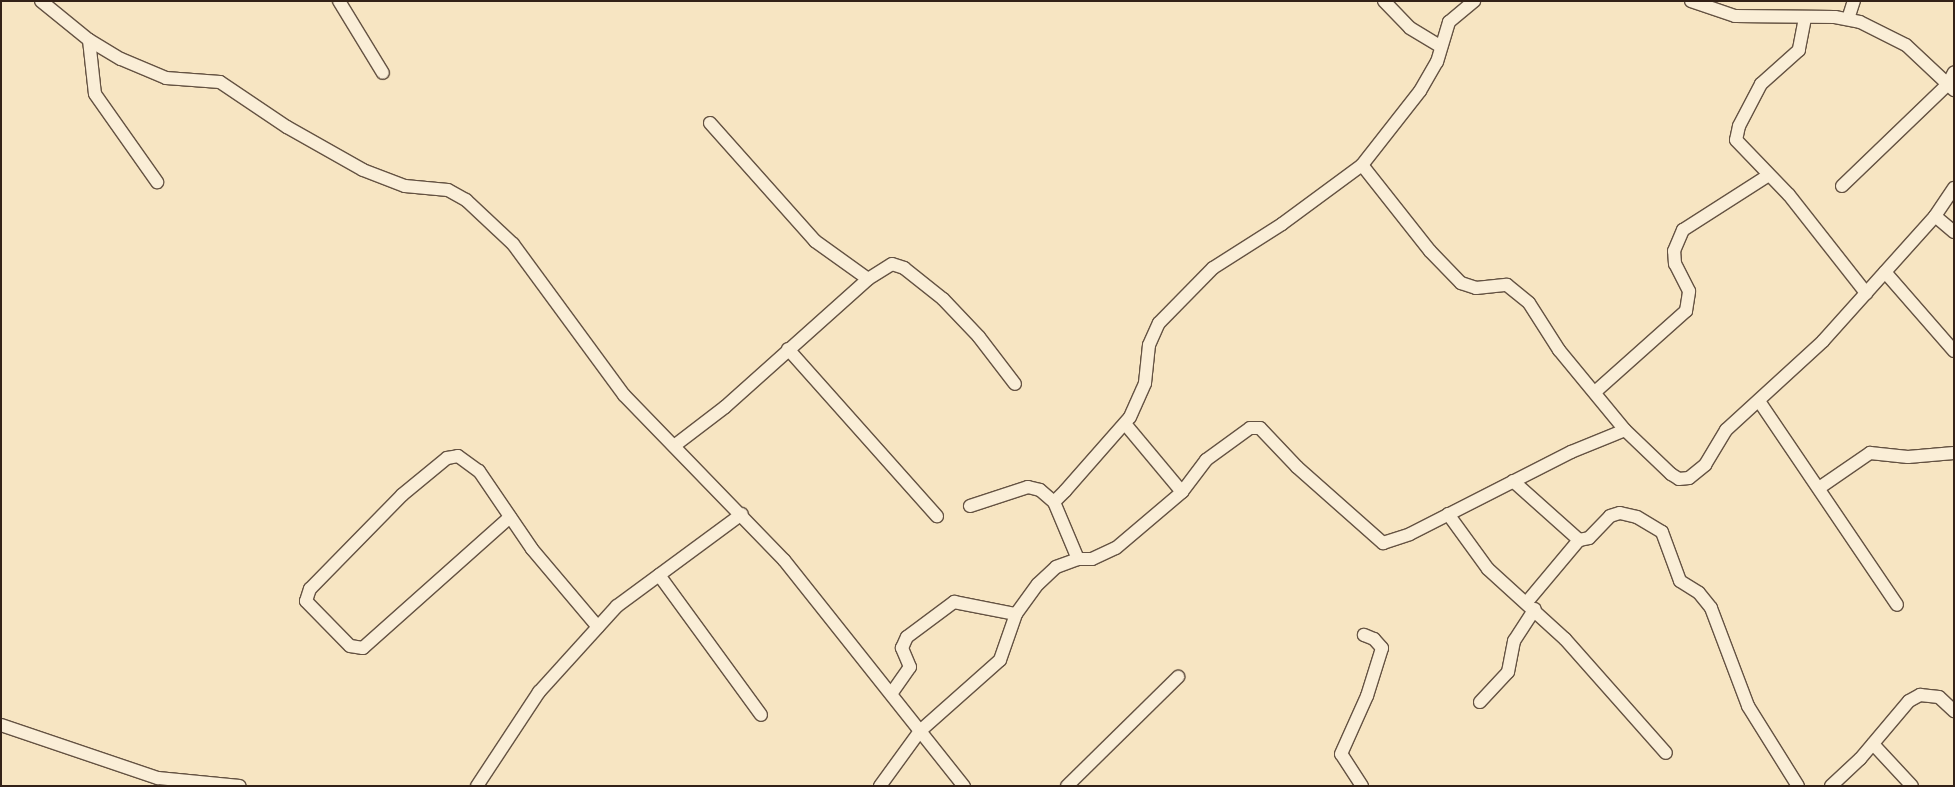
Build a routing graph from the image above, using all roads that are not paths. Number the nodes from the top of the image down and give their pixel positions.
1 (41, 1) edge
2 (339, 1) edge
3 (1384, 1) edge
4 (1474, 1) edge
5 (1691, 1) edge
6 (1854, 1) edge
7 (1805, 18) junction
8 (1848, 19) junction
9 (89, 40) junction
10 (1440, 46) junction
11 (382, 73) dead end
12 (1952, 82) edge
13 (710, 123) dead end
14 (1362, 165) junction
15 (1769, 175) junction
16 (158, 182) dead end
17 (1842, 186) dead end
18 (1954, 188) edge
19 (1935, 216) junction
20 (1954, 232) edge
21 (1885, 272) junction
22 (868, 279) junction
23 (1866, 293) junction
24 (788, 349) junction
25 (1954, 351) edge
26 (1015, 384) dead end
27 (1595, 392) junction
28 (1759, 401) junction
29 (1126, 425) junction
30 (1625, 430) junction
31 (674, 446) junction
32 (1954, 453) edge
33 (1513, 481) junction
34 (1819, 488) junction
35 (1182, 492) junction
36 (1054, 502) junction
37 (970, 506) dead end
38 (742, 514) junction
39 (1448, 514) junction
40 (937, 516) dead end
41 (510, 517) junction
42 (1579, 540) junction
43 (1078, 559) junction
44 (659, 576) junction
45 (1897, 604) dead end
46 (1531, 605) junction
47 (1016, 614) junction
48 (598, 627) junction
49 (1364, 636) dead end
50 (1178, 677) dead end
51 (891, 694) junction
52 (1480, 702) dead end
53 (1954, 711) edge
54 (761, 715) dead end
55 (1, 725) edge
56 (920, 731) junction
57 (1873, 744) junction
58 (1666, 753) dead end
59 (240, 786) edge
60 (477, 786) edge
61 (880, 786) edge
62 (964, 786) edge
63 (1067, 786) edge
64 (1362, 786) edge
65 (1798, 786) edge
66 (1831, 786) edge
67 (1912, 786) edge

1 - 9 street
2 - 11 street
3 - 10 street
4 - 10 street
5 - 7 street
6 - 8 street
7 - 8 street
7 - 15 street
8 - 12 street
9 - 16 street
9 - 31 street
10 - 14 street
12 - 17 street
13 - 22 street
14 - 27 street
14 - 29 street
15 - 23 street
15 - 27 street
18 - 19 street
19 - 20 street
19 - 21 street
21 - 23 street
21 - 25 street
22 - 24 street
22 - 26 street
23 - 28 street
24 - 31 street
24 - 40 street
27 - 30 street
28 - 30 street
28 - 34 street
29 - 35 street
29 - 36 street
30 - 33 street
31 - 38 street
32 - 34 street
33 - 39 street
33 - 42 street
34 - 45 street
35 - 39 street
35 - 43 street
36 - 37 street
36 - 43 street
38 - 44 street
38 - 51 street
39 - 46 street
41 - 41 street
41 - 48 street
42 - 46 street
42 - 65 street
43 - 47 street
44 - 48 street
44 - 54 street
46 - 52 street
46 - 58 street
47 - 51 street
47 - 56 street
48 - 60 street
49 - 64 street
50 - 63 street
51 - 56 street
53 - 57 street
55 - 59 street
56 - 61 street
56 - 62 street
57 - 66 street
57 - 67 street

